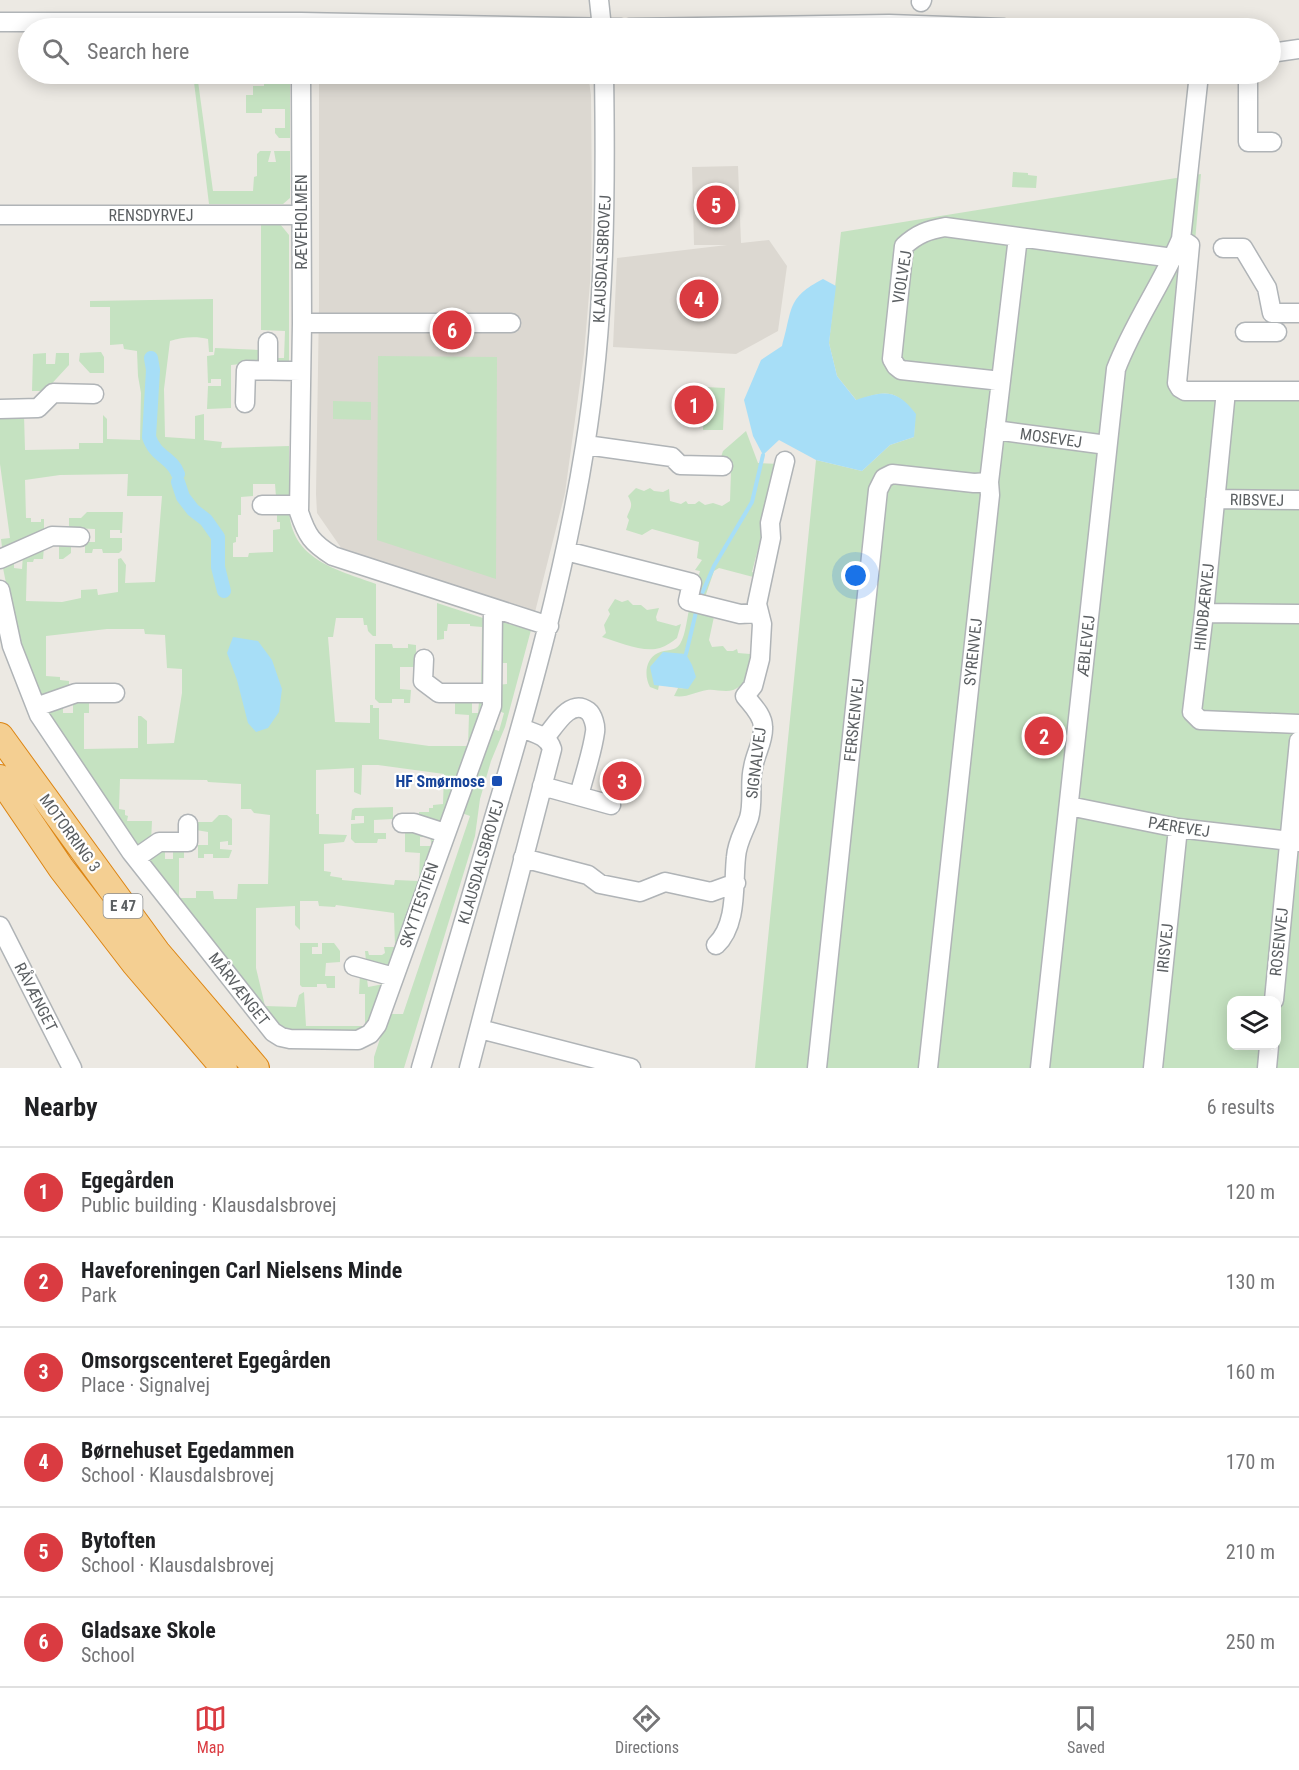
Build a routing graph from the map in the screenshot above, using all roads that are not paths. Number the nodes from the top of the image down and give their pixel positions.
1 (599, 0) edge
2 (601, 18) edge
3 (0, 22) edge
4 (18, 22) edge
5 (1299, 49) edge
6 (1281, 51) edge
7 (301, 84) edge
8 (604, 84) edge
9 (1198, 84) edge
10 (1248, 84) edge
11 (1272, 142) dead end
12 (301, 214) junction
13 (0, 215) edge
14 (1018, 237) junction
15 (1181, 238) junction
16 (1223, 248) dead end
17 (1173, 258) junction
18 (1272, 313) junction
19 (1299, 313) edge
20 (302, 323) junction
21 (511, 323) dead end
22 (1245, 332) dead end
23 (268, 342) dead end
24 (268, 370) junction
25 (301, 370) junction
26 (1001, 381) junction
27 (1226, 391) junction
28 (1299, 391) edge
29 (94, 394) dead end
30 (245, 403) dead end
31 (0, 409) edge
32 (995, 430) junction
33 (586, 445) junction
34 (1107, 445) junction
35 (785, 461) dead end
36 (723, 466) dead end
37 (989, 482) junction
38 (1215, 500) junction
39 (1299, 500) edge
40 (262, 505) dead end
41 (299, 505) junction
42 (80, 537) dead end
43 (566, 551) junction
44 (0, 559) edge
45 (0, 590) edge
46 (493, 608) junction
47 (1204, 612) junction
48 (758, 613) junction
49 (1299, 614) edge
50 (549, 626) junction
51 (424, 659) dead end
52 (115, 693) dead end
53 (492, 693) junction
54 (36, 707) junction
55 (1299, 724) edge
56 (521, 728) junction
57 (0, 736) edge
58 (545, 738) junction
59 (1299, 741) edge
60 (0, 778) edge
61 (542, 786) junction
62 (579, 796) junction
63 (611, 806) dead end
64 (1069, 806) junction
65 (402, 823) dead end
66 (188, 824) dead end
67 (1178, 828) junction
68 (445, 833) junction
69 (1294, 842) edge
70 (136, 858) junction
71 (523, 858) junction
72 (736, 883) junction
73 (0, 926) edge
74 (716, 945) dead end
75 (354, 966) dead end
76 (394, 977) junction
77 (1275, 996) edge
78 (377, 1025) joint
79 (480, 1029) junction
80 (1269, 1050) edge
81 (72, 1068) edge
82 (224, 1068) edge
83 (256, 1068) edge
84 (421, 1068) edge
85 (469, 1068) edge
86 (631, 1068) edge
87 (817, 1068) edge
88 (928, 1068) edge
89 (1040, 1068) edge
90 (1153, 1068) edge
91 (1267, 1068) edge

1 - 2 street
3 - 4 street
5 - 6 street
7 - 12 street, RÆVEHOLMEN
8 - 33 street, KLAUSDALSBROVEJ
9 - 15 street
10 - 11 street
12 - 13 street, RENSDYRVEJ
12 - 20 street, RÆVEHOLMEN
14 - 17 street, VIOLVEJ
14 - 26 street, SYRENVEJ
14 - 26 street, VIOLVEJ
15 - 17 street, ÆBLEVEJ
15 - 27 street
16 - 18 street
17 - 34 street, ÆBLEVEJ
18 - 19 street
18 - 22 street
20 - 21 street
20 - 25 street, RÆVEHOLMEN
23 - 24 street
24 - 25 street
24 - 30 street
25 - 41 street, RÆVEHOLMEN
26 - 32 street, SYRENVEJ
27 - 28 street
27 - 38 street, HINDBÆRVEJ
29 - 31 street
32 - 34 street, MOSEVEJ
32 - 37 street, SYRENVEJ
33 - 36 street
33 - 43 street, KLAUSDALSBROVEJ
34 - 64 street, ÆBLEVEJ
35 - 48 street, SIGNALVEJ
37 - 87 street, FERSKENVEJ
37 - 88 street, SYRENVEJ
38 - 39 street, RIBSVEJ
38 - 47 street, HINDBÆRVEJ
40 - 41 street
41 - 46 street, RÆVEHOLMEN
42 - 44 street
43 - 48 street
43 - 50 street, KLAUSDALSBROVEJ
45 - 54 street, MÅRVÆNGET
46 - 50 street, RÆVEHOLMEN
46 - 53 street, SKYTTESTIEN
47 - 49 street
47 - 55 street, HINDBÆRVEJ
48 - 72 street, SIGNALVEJ
50 - 56 street, KLAUSDALSBROVEJ
51 - 53 street
52 - 54 street
53 - 68 street, SKYTTESTIEN
54 - 70 street, MÅRVÆNGET
56 - 58 street
56 - 84 street, KLAUSDALSBROVEJ
57 - 83 highway, MOTORRING 3 / E 47
58 - 61 street
58 - 62 street
59 - 69 street, ROSENVEJ
60 - 82 highway, MOTORRING 3 / E 47
61 - 62 street
61 - 71 street
62 - 63 street
64 - 67 street, PÆREVEJ
64 - 89 street, ÆBLEVEJ
65 - 68 street
66 - 70 street
67 - 69 street, PÆREVEJ
67 - 90 street, IRISVEJ
68 - 76 street, SKYTTESTIEN
69 - 77 street, ROSENVEJ
70 - 78 street, MÅRVÆNGET
71 - 72 street
71 - 79 street
72 - 74 street, SIGNALVEJ
73 - 81 street, RÅVÆNGET
75 - 76 street
76 - 78 street, SKYTTESTIEN
79 - 85 street
79 - 86 street
80 - 91 street

